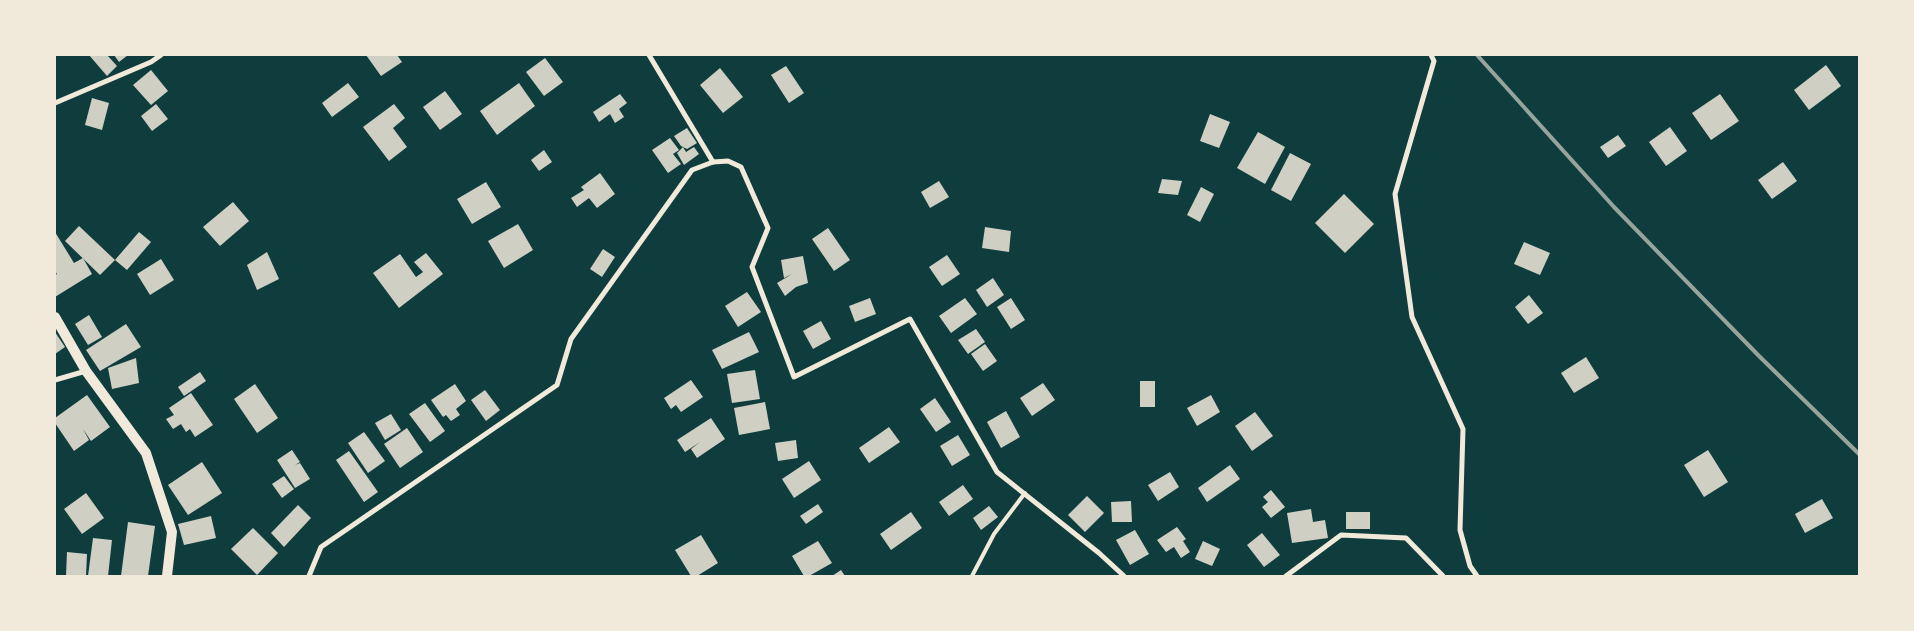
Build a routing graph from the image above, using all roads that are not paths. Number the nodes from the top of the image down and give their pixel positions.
1 (161, 55) edge
2 (649, 55) edge
3 (1431, 55) edge
4 (55, 103) edge
5 (713, 162) junction
6 (55, 317) edge
7 (86, 370) junction
8 (55, 380) edge
9 (1025, 493) junction
10 (167, 576) edge
11 (309, 576) edge
12 (972, 576) edge
13 (1124, 576) edge
14 (1286, 576) edge
15 (1443, 576) edge
16 (1478, 576) edge

1 - 4 street
2 - 5 street
3 - 16 street
5 - 9 street
5 - 11 street
6 - 7 main road
7 - 8 street
7 - 10 main road
9 - 12 lane
9 - 13 street
14 - 15 street

